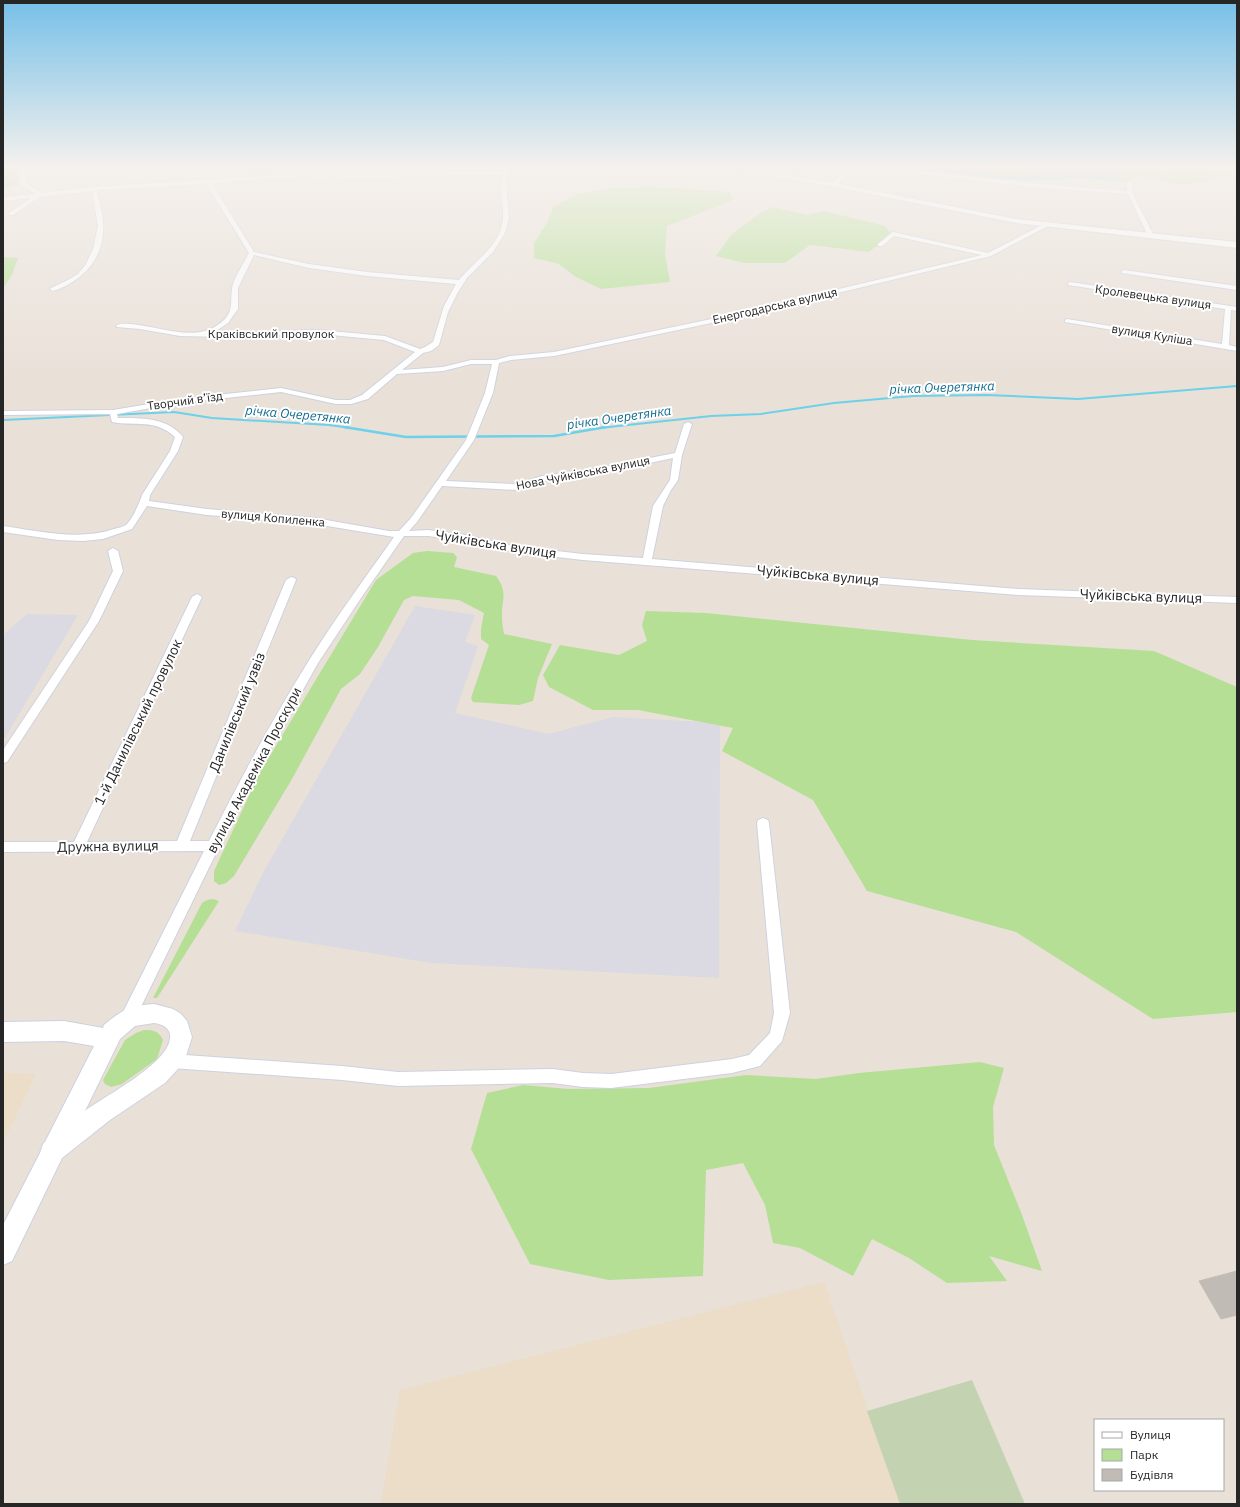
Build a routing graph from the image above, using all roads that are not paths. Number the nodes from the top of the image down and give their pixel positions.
1 (99, 239) edge
2 (244, 239) edge
3 (499, 239) edge
4 (887, 239) edge
5 (917, 239) edge
6 (1019, 239) edge
7 (1183, 239) edge
8 (880, 245) dead end
9 (1237, 245) edge
10 (252, 253) junction
11 (989, 255) junction
12 (1124, 272) dead end
13 (460, 282) junction
14 (1070, 284) dead end
15 (1237, 288) edge
16 (53, 289) dead end
17 (1228, 308) junction
18 (1237, 309) edge
19 (1067, 321) dead end
20 (119, 326) dead end
21 (206, 334) junction
22 (1225, 347) junction
23 (1237, 349) edge
24 (420, 351) junction
25 (496, 362) junction
26 (395, 372) junction
27 (113, 412) junction
28 (3, 413) edge
29 (688, 424) dead end
30 (678, 455) junction
31 (439, 483) junction
32 (144, 503) junction
33 (3, 529) edge
34 (401, 534) junction
35 (113, 551) dead end
36 (647, 561) junction
37 (291, 580) dead end
38 (197, 597) dead end
39 (1237, 600) edge
40 (3, 759) edge
41 (764, 823) dead end
42 (182, 845) junction
43 (78, 846) junction
44 (213, 846) junction
45 (3, 847) edge
46 (128, 1018) junction
47 (3, 1032) edge
48 (108, 1039) junction
49 (171, 1061) junction
50 (51, 1152) junction
51 (3, 1252) edge

1 - 16 street
2 - 10 street
3 - 13 street
4 - 8 street
5 - 11 street
6 - 11 street, Енергодарська вулиця
7 - 9 main road
10 - 13 street
10 - 21 street
11 - 25 street, Енергодарська вулиця
12 - 15 street
13 - 24 street
14 - 17 street, Кролевецька вулиця
17 - 18 street, Кролевецька вулиця
17 - 22 street
19 - 22 street, вулиця Куліша
20 - 21 street, Краківський провулок
21 - 24 street, Краківський провулок
22 - 23 street, вулиця Куліша
24 - 26 street
25 - 26 street, Енергодарська вулиця
25 - 31 street
26 - 27 street, Творчий в’їзд
27 - 28 street, Творчий в’їзд
27 - 32 street
29 - 30 street
30 - 31 street, Нова Чуйківська вулиця
30 - 36 street
31 - 34 street
32 - 33 street
32 - 34 street, вулиця Копиленка
34 - 36 street, Чуйківська вулиця
34 - 44 street, вулиця Академіка Проскури
35 - 40 street
36 - 39 street, Чуйківська вулиця
37 - 42 street, Данилівський узвіз
38 - 43 street, 1-й Данилівський провулок
41 - 49 street
42 - 43 street, Дружна вулиця
42 - 44 street, Дружна вулиця
43 - 45 street, Дружна вулиця
44 - 46 street, вулиця Академіка Проскури
46 - 48 main road, вулиця Академіка Проскури
46 - 49 main road, вулиця Академіка Проскури
47 - 48 main road
48 - 50 main road, вулиця Академіка Проскури
49 - 50 main road, вулиця Академіка Проскури
50 - 51 main road, вулиця Академіка Проскури

